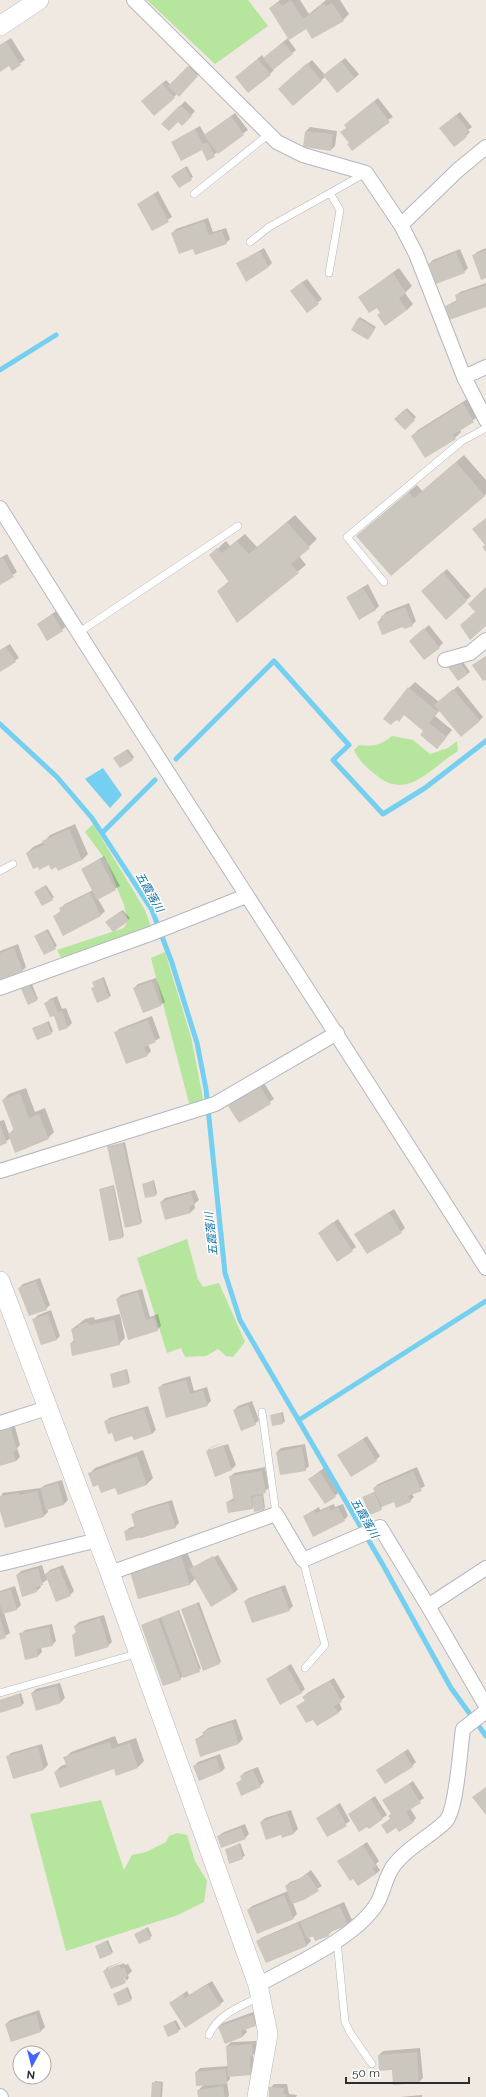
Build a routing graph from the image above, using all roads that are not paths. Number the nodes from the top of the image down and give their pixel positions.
1 (39, 0) edge
2 (134, 0) edge
3 (0, 26) edge
4 (269, 134) junction
5 (486, 148) edge
6 (366, 173) junction
7 (330, 193) junction
8 (194, 194) dead end
9 (401, 224) junction
10 (250, 242) dead end
11 (328, 273) dead end
12 (486, 367) edge
13 (464, 377) junction
14 (486, 420) edge
15 (486, 428) edge
16 (0, 508) edge
17 (238, 526) dead end
18 (384, 582) dead end
19 (78, 633) junction
20 (486, 640) edge
21 (445, 660) dead end
22 (13, 864) dead end
23 (0, 871) edge
24 (246, 896) junction
25 (0, 988) edge
26 (337, 1033) junction
27 (0, 1171) edge
28 (486, 1268) edge
29 (0, 1281) edge
30 (47, 1408) junction
31 (262, 1412) dead end
32 (0, 1422) edge
33 (276, 1514) junction
34 (98, 1540) junction
35 (303, 1560) junction
36 (0, 1564) edge
37 (486, 1568) edge
38 (110, 1573) junction
39 (428, 1606) junction
40 (139, 1653) junction
41 (305, 1668) dead end
42 (0, 1693) edge
43 (485, 1710) edge
44 (337, 1940) junction
45 (260, 1991) junction
46 (209, 2035) dead end
47 (372, 2064) dead end
48 (257, 2097) edge

1 - 3 street
2 - 4 street
4 - 6 street
4 - 8 lane
5 - 9 street
6 - 7 lane
6 - 9 street
7 - 10 lane
7 - 11 lane
9 - 13 street
12 - 13 street
13 - 14 street
15 - 18 lane
16 - 19 street
17 - 19 lane
19 - 24 street
20 - 21 street
22 - 23 lane
24 - 25 street
24 - 26 street
26 - 27 street
26 - 28 street
29 - 30 street
30 - 32 street
30 - 34 street
31 - 33 lane
33 - 35 street
33 - 38 street
34 - 36 street
34 - 38 street
35 - 39 street
35 - 41 lane
37 - 39 street
38 - 40 street
39 - 43 street
40 - 42 lane
40 - 45 street
43 - 44 street
44 - 45 street
44 - 47 lane
45 - 46 lane
45 - 48 street

